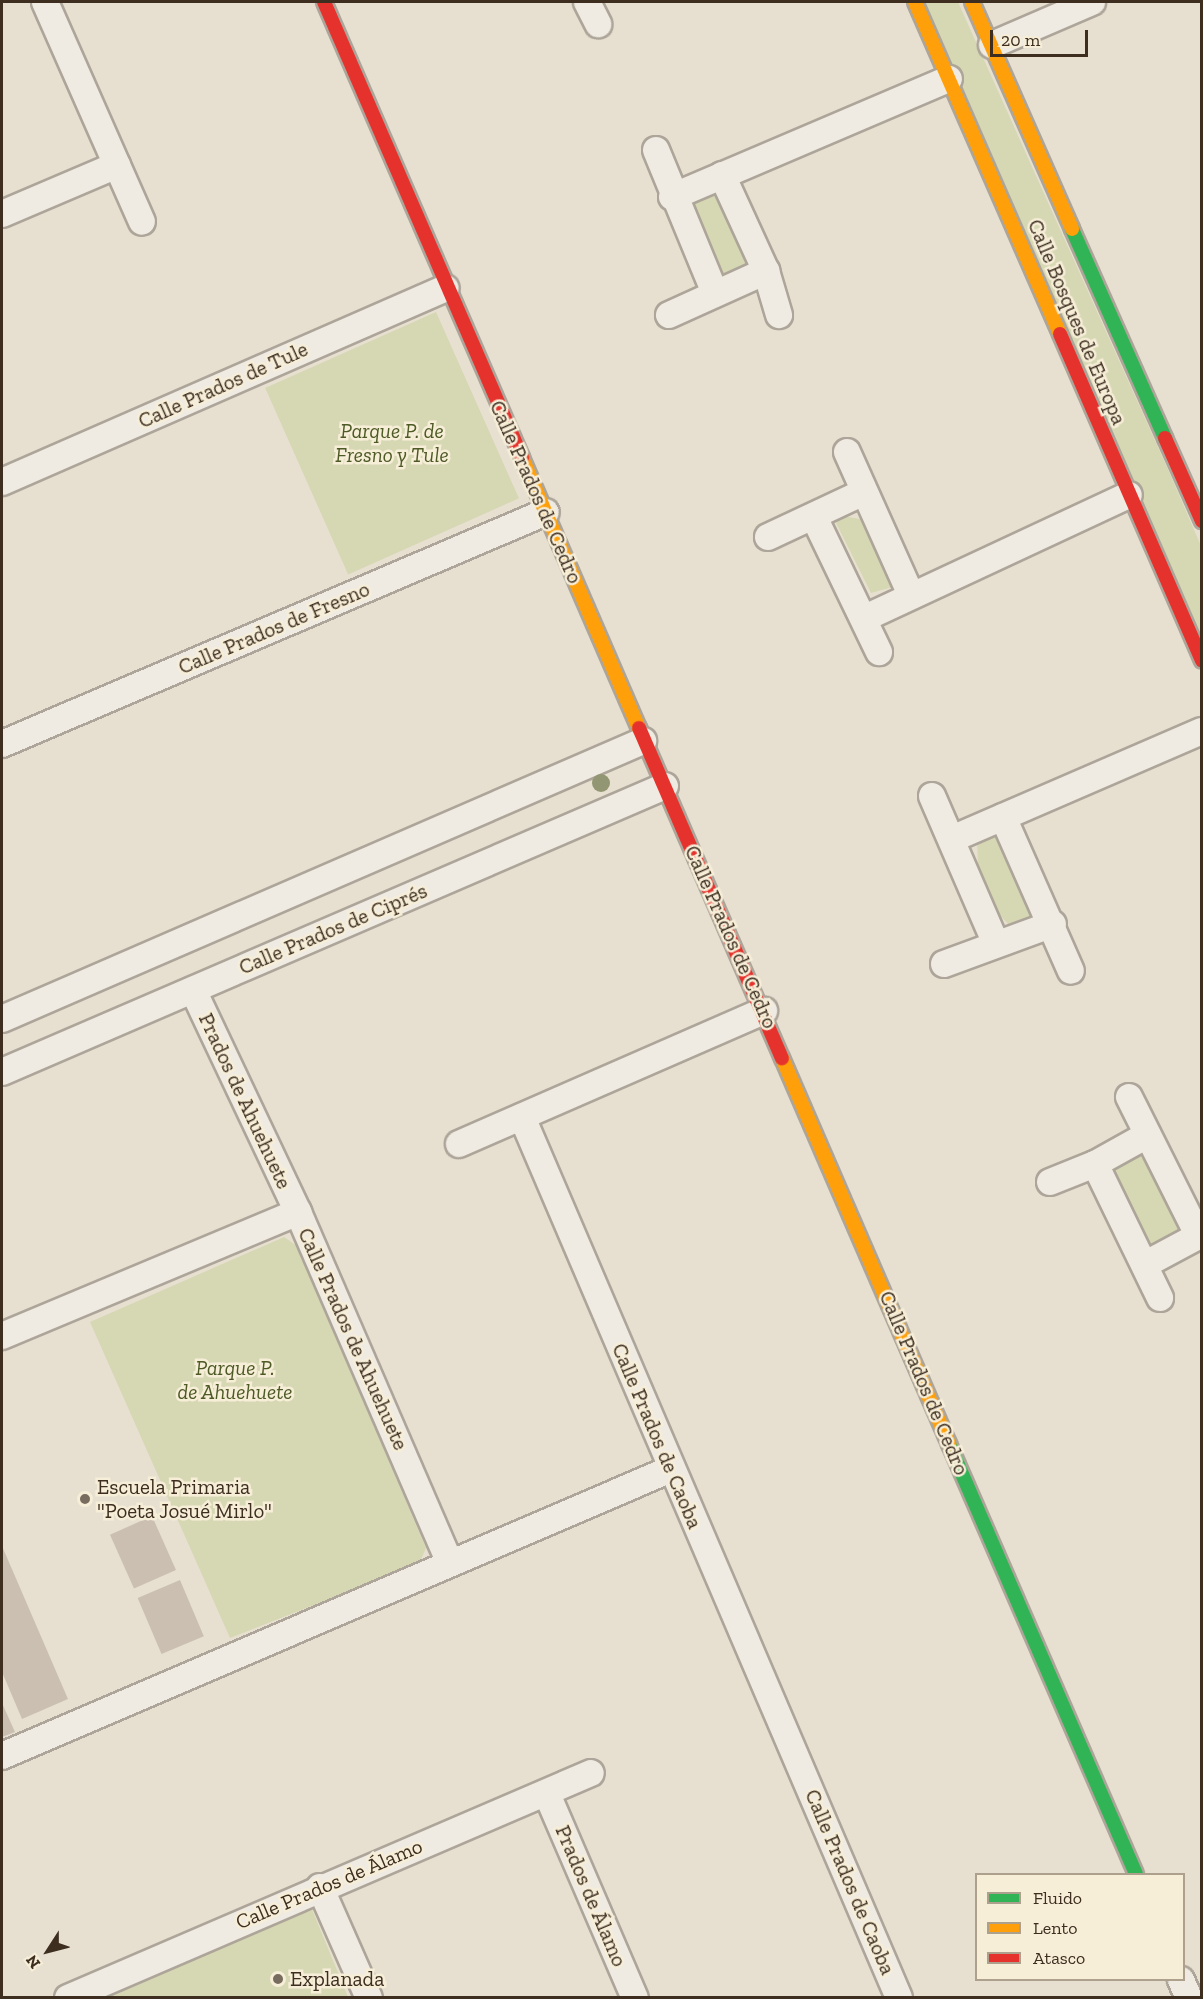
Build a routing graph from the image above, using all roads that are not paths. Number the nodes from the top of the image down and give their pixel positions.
1 (45, 2) edge
2 (324, 2) edge
3 (915, 2) edge
4 (972, 2) edge
5 (1092, 2) edge
6 (992, 45) junction
7 (949, 79) junction
8 (656, 150) dead end
9 (117, 165) junction
10 (722, 175) junction
11 (672, 197) junction
12 (2, 214) edge
13 (142, 222) dead end
14 (766, 271) junction
15 (445, 288) junction
16 (715, 293) junction
17 (669, 315) dead end
18 (779, 315) dead end
19 (847, 452) dead end
20 (2, 482) edge
21 (864, 492) junction
22 (1129, 495) junction
23 (1199, 511) edge
24 (546, 512) junction
25 (814, 517) junction
26 (768, 537) dead end
27 (911, 596) junction
28 (865, 618) junction
29 (879, 652) dead end
30 (1202, 660) edge
31 (1202, 731) edge
32 (644, 741) junction
33 (2, 744) edge
34 (665, 786) junction
35 (932, 796) dead end
36 (1003, 817) junction
37 (952, 838) junction
38 (1053, 924) junction
39 (996, 944) junction
40 (944, 964) dead end
41 (1071, 971) dead end
42 (193, 990) junction
43 (764, 1011) junction
44 (2, 1019) edge
45 (2, 1072) edge
46 (1129, 1097) dead end
47 (522, 1117) junction
48 (1147, 1135) junction
49 (459, 1144) dead end
50 (1095, 1164) junction
51 (1050, 1182) dead end
52 (297, 1212) junction
53 (1200, 1234) edge
54 (1146, 1263) junction
55 (1160, 1298) dead end
56 (2, 1336) edge
57 (671, 1469) junction
58 (450, 1563) junction
59 (2, 1756) edge
60 (591, 1773) dead end
61 (547, 1794) junction
62 (1135, 1873) edge
63 (320, 1887) junction
64 (1181, 1981) edge
65 (68, 1998) edge
66 (369, 1998) edge
67 (635, 1998) edge
68 (899, 1998) edge
69 (1189, 1998) edge

1 - 9 street
2 - 15 street, Calle Prados de Cedro
3 - 7 street, Calle Bosques de Europa
4 - 6 street, Calle Bosques de Europa
5 - 6 street
6 - 23 street, Calle Bosques de Europa
7 - 10 street
7 - 22 street, Calle Bosques de Europa
8 - 11 street
9 - 12 street
9 - 13 street
10 - 11 street
10 - 14 street
11 - 16 street
14 - 16 street
14 - 18 street
15 - 20 street, Calle Prados de Tule
15 - 24 street, Calle Prados de Cedro
16 - 17 street
19 - 21 street
21 - 25 street
21 - 27 street
22 - 27 street
22 - 30 street, Calle Bosques de Europa
24 - 32 street, Calle Prados de Cedro
24 - 33 street, Calle Prados de Fresno
25 - 26 street
25 - 28 street
27 - 28 street
28 - 29 street
31 - 36 street
32 - 34 street, Calle Prados de Cedro
32 - 44 street
34 - 42 street, Calle Prados de Ciprés
34 - 43 street, Calle Prados de Cedro
35 - 37 street
36 - 37 street
36 - 38 street
37 - 39 street
38 - 39 street
38 - 41 street
39 - 40 street
42 - 45 street, Calle Prados de Ciprés
42 - 52 street, Prados de Ahuehuete
43 - 47 street
43 - 62 street, Calle Prados de Cedro
46 - 48 street
47 - 49 street
47 - 57 street, Calle Prados de Caoba
48 - 50 street
48 - 53 street
50 - 51 street
50 - 54 street
52 - 56 street, Calle Prados de Ahuehuete
52 - 58 street, Calle Prados de Ahuehuete
53 - 54 street
54 - 55 street
57 - 58 street
57 - 68 street, Calle Prados de Caoba
58 - 59 street
60 - 61 street, Calle Prados de Álamo
61 - 63 street, Calle Prados de Álamo
61 - 67 street, Prados de Álamo
63 - 65 street, Calle Prados de Álamo
63 - 66 street
64 - 69 street

